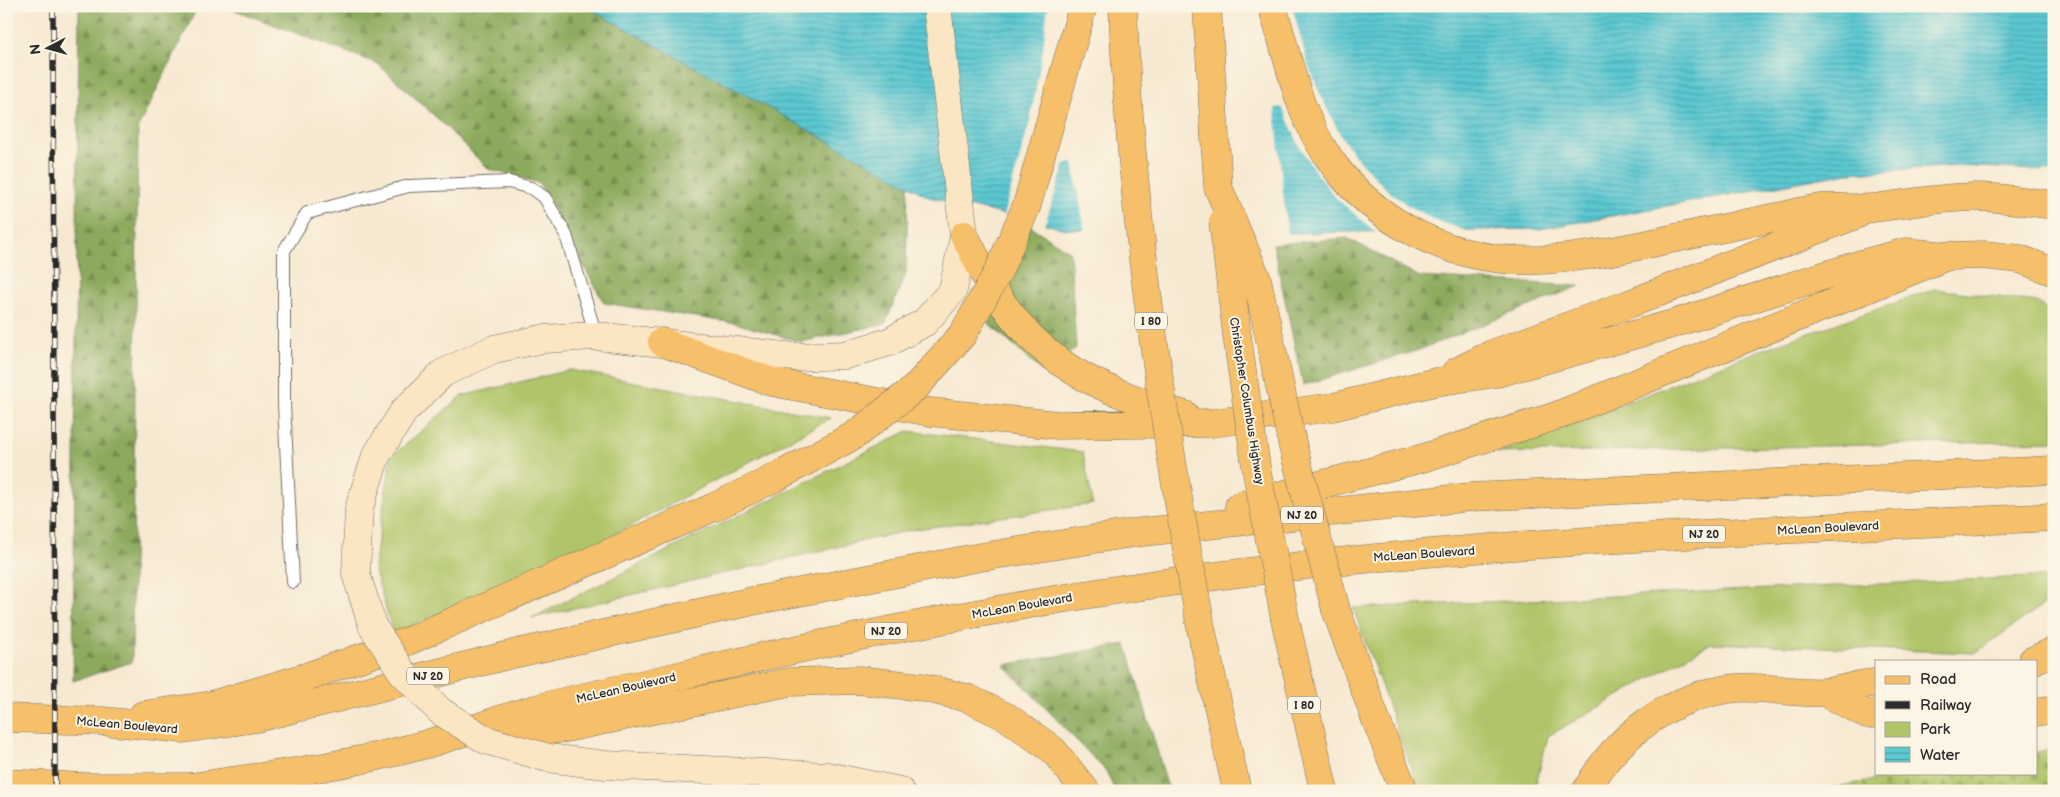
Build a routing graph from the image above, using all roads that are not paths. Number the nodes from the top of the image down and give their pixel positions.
1 (937, 6) edge
2 (1083, 6) edge
3 (1123, 6) edge
4 (1207, 6) edge
5 (1272, 6) edge
6 (1218, 187) junction
7 (2054, 205) edge
8 (1871, 209) junction
9 (964, 235) junction
10 (1948, 256) junction
11 (2054, 272) edge
12 (596, 336) junction
13 (662, 342) junction
14 (1435, 382) junction
15 (1213, 423) junction
16 (2054, 470) edge
17 (2054, 517) edge
18 (1133, 533) junction
19 (294, 582) dead end
20 (2054, 651) edge
21 (2034, 660) edge
22 (1875, 683) edge
23 (1824, 692) junction
24 (2054, 709) edge
25 (2038, 712) edge
26 (1875, 714) edge
27 (6, 718) edge
28 (102, 721) junction
29 (424, 745) junction
30 (6, 783) edge
31 (190, 789) edge
32 (229, 791) edge
33 (900, 791) edge
34 (1086, 791) edge
35 (1237, 791) edge
36 (1324, 791) edge
37 (1404, 791) edge
38 (1586, 791) edge

1 - 9 main road
2 - 28 main road, bridge
3 - 35 main road, I 80, bridge
4 - 6 main road, Christopher Columbus Highway / I 80
5 - 8 main road
6 - 36 main road, Christopher Columbus Highway / I 80, bridge
6 - 37 main road, bridge
7 - 8 main road
8 - 14 main road
9 - 13 main road
9 - 15 main road
10 - 11 main road
10 - 14 main road
10 - 18 main road
12 - 13 main road
12 - 19 lane
12 - 33 main road, bridge
13 - 15 main road
14 - 15 main road
16 - 18 main road, McLean Boulevard / NJ 20
17 - 29 main road, McLean Boulevard / NJ 20
18 - 28 main road, McLean Boulevard / NJ 20
20 - 21 main road
22 - 23 main road
23 - 26 main road
23 - 38 main road
24 - 25 main road
27 - 28 main road, McLean Boulevard / NJ 20
29 - 31 main road, McLean Boulevard / NJ 20
29 - 34 main road
30 - 31 main road, McLean Boulevard / NJ 20
31 - 32 main road

